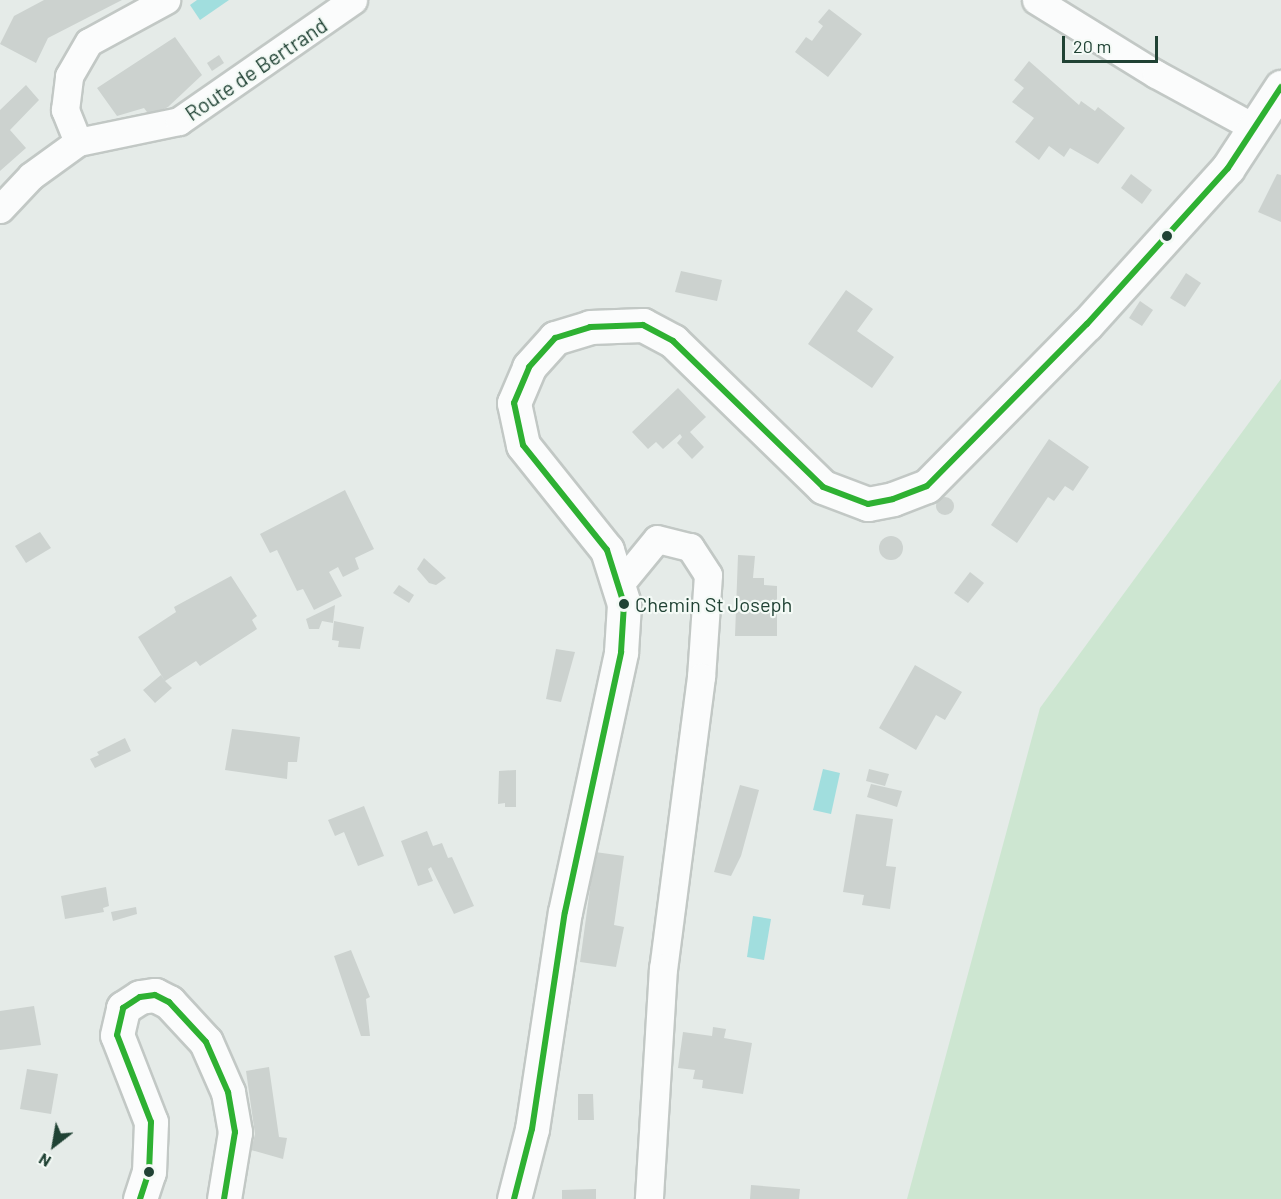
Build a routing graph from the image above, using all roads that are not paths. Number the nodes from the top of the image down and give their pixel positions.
1 (166, 0) edge
2 (353, 0) edge
3 (1036, 0) edge
4 (1281, 87) edge
5 (1255, 128) junction
6 (78, 142) junction
7 (0, 209) edge
8 (620, 584) junction
9 (140, 1199) edge
10 (224, 1199) edge
11 (514, 1199) edge
12 (649, 1199) edge

1 - 6 street
2 - 6 street, Route de Bertrand
3 - 5 street
4 - 5 street
5 - 8 street
6 - 7 street, Route de Bertrand
8 - 11 street
8 - 12 street
9 - 10 street

